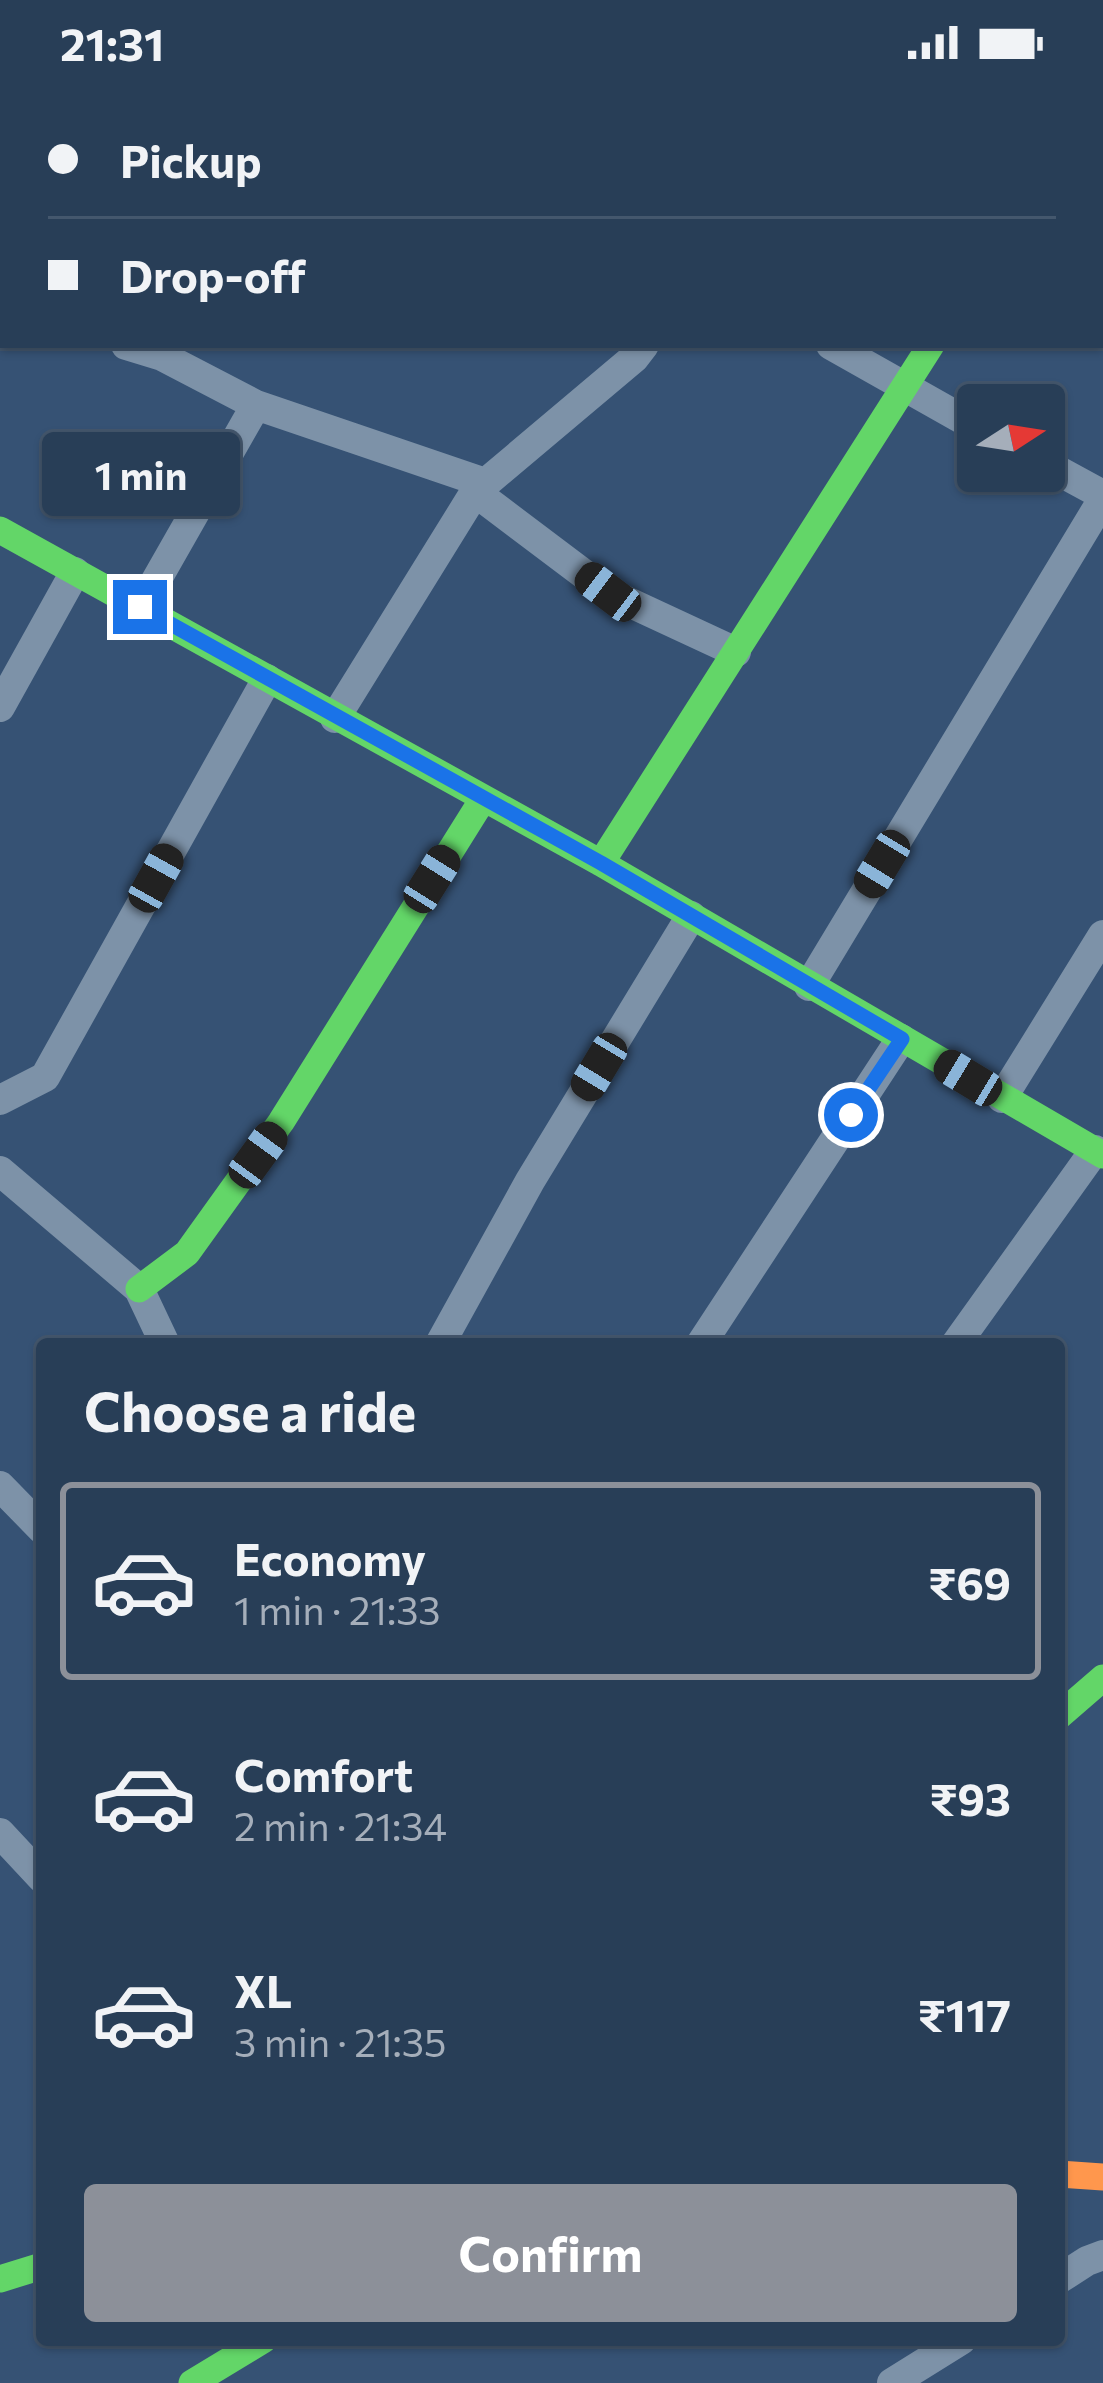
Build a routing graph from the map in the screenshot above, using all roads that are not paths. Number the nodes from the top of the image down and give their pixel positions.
1 (136, 348) edge
2 (642, 348) edge
3 (836, 348) edge
4 (929, 348) edge
5 (904, 388) junction
6 (256, 405) junction
7 (957, 417) edge
8 (1065, 476) edge
9 (480, 487) junction
10 (1103, 497) edge
11 (0, 530) edge
12 (76, 572) junction
13 (140, 607) junction
14 (736, 652) junction
15 (267, 680) junction
16 (0, 706) edge
17 (335, 718) junction
18 (483, 799) junction
19 (601, 863) junction
20 (691, 916) junction
21 (1103, 935) edge
22 (809, 986) junction
23 (902, 1039) junction
24 (1002, 1098) junction
25 (0, 1100) edge
26 (1099, 1152) edge
27 (0, 1171) edge
28 (139, 1289) junction
29 (162, 1338) edge
30 (443, 1338) edge
31 (705, 1338) edge
32 (960, 1338) edge
33 (0, 1486) edge
34 (36, 1522) edge
35 (1103, 1678) edge
36 (1065, 1711) edge
37 (0, 1833) edge
38 (36, 1872) edge
39 (1065, 2174) edge
40 (1103, 2177) edge
41 (1103, 2255) edge
42 (36, 2268) edge
43 (1065, 2275) edge
44 (0, 2279) edge
45 (253, 2346) edge
46 (951, 2346) edge
47 (192, 2383) edge
48 (892, 2383) edge

1 - 6 street
2 - 9 street
3 - 5 street
4 - 5 street
5 - 7 street
5 - 14 street
6 - 9 street
6 - 13 street
8 - 10 street
9 - 14 street
9 - 17 street
10 - 22 street
11 - 12 street
12 - 13 street
12 - 16 street
13 - 15 street
14 - 19 street
15 - 17 street
15 - 25 street
17 - 18 street
18 - 19 street
18 - 28 street
19 - 20 street
20 - 22 street
20 - 30 street
21 - 24 street
22 - 23 street
23 - 24 street
23 - 31 street
24 - 26 street
26 - 32 street
27 - 28 street
28 - 29 street
33 - 34 street
35 - 36 street
37 - 38 street
39 - 40 street
41 - 43 street
42 - 44 street
45 - 47 street
46 - 48 street

